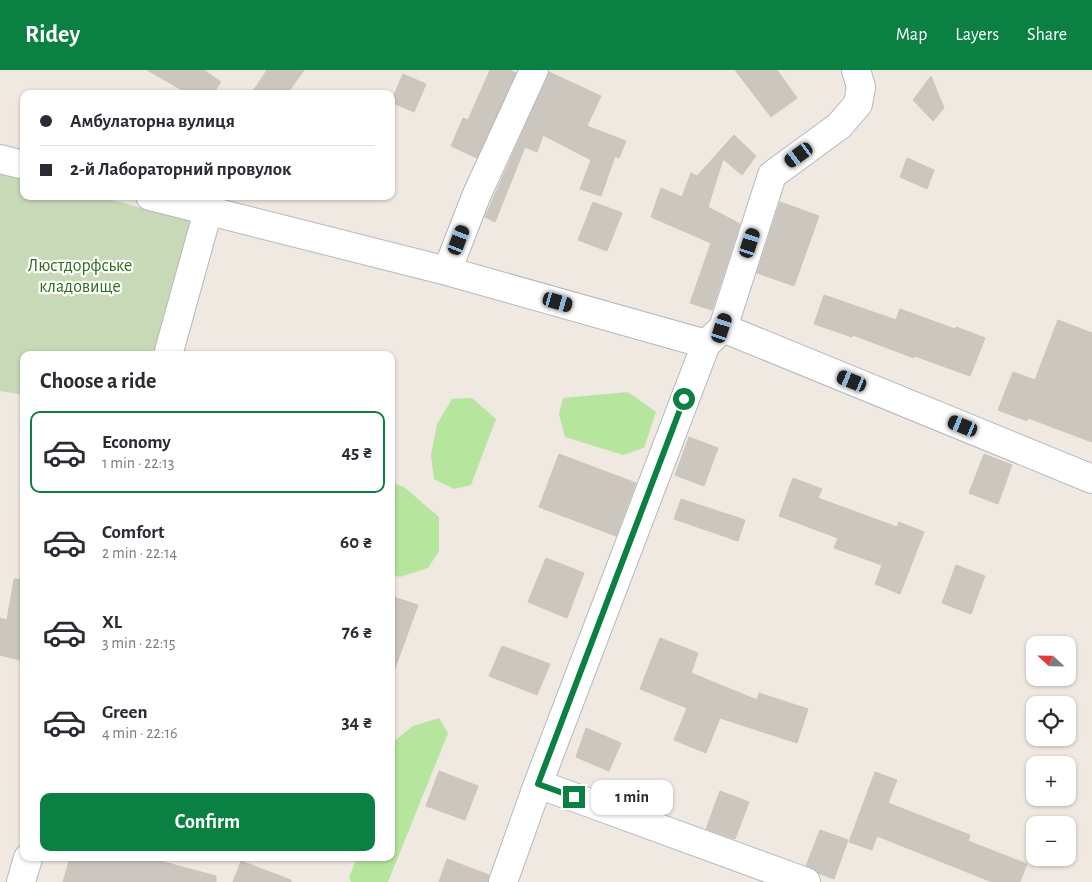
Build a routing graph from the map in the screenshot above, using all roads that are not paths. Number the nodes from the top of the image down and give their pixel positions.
1 (534, 70) edge
2 (856, 70) edge
3 (0, 159) edge
4 (20, 164) edge
5 (165, 200) edge
6 (208, 211) junction
7 (447, 271) junction
8 (714, 336) junction
9 (169, 351) edge
10 (1092, 479) edge
11 (538, 784) junction
12 (27, 861) edge
13 (21, 882) edge
14 (504, 882) edge
15 (806, 882) edge

1 - 7 street
2 - 8 street
3 - 4 street
5 - 6 street
6 - 7 street
6 - 9 street
7 - 8 street
8 - 10 street
8 - 11 street
11 - 14 street
11 - 15 street
12 - 13 street

